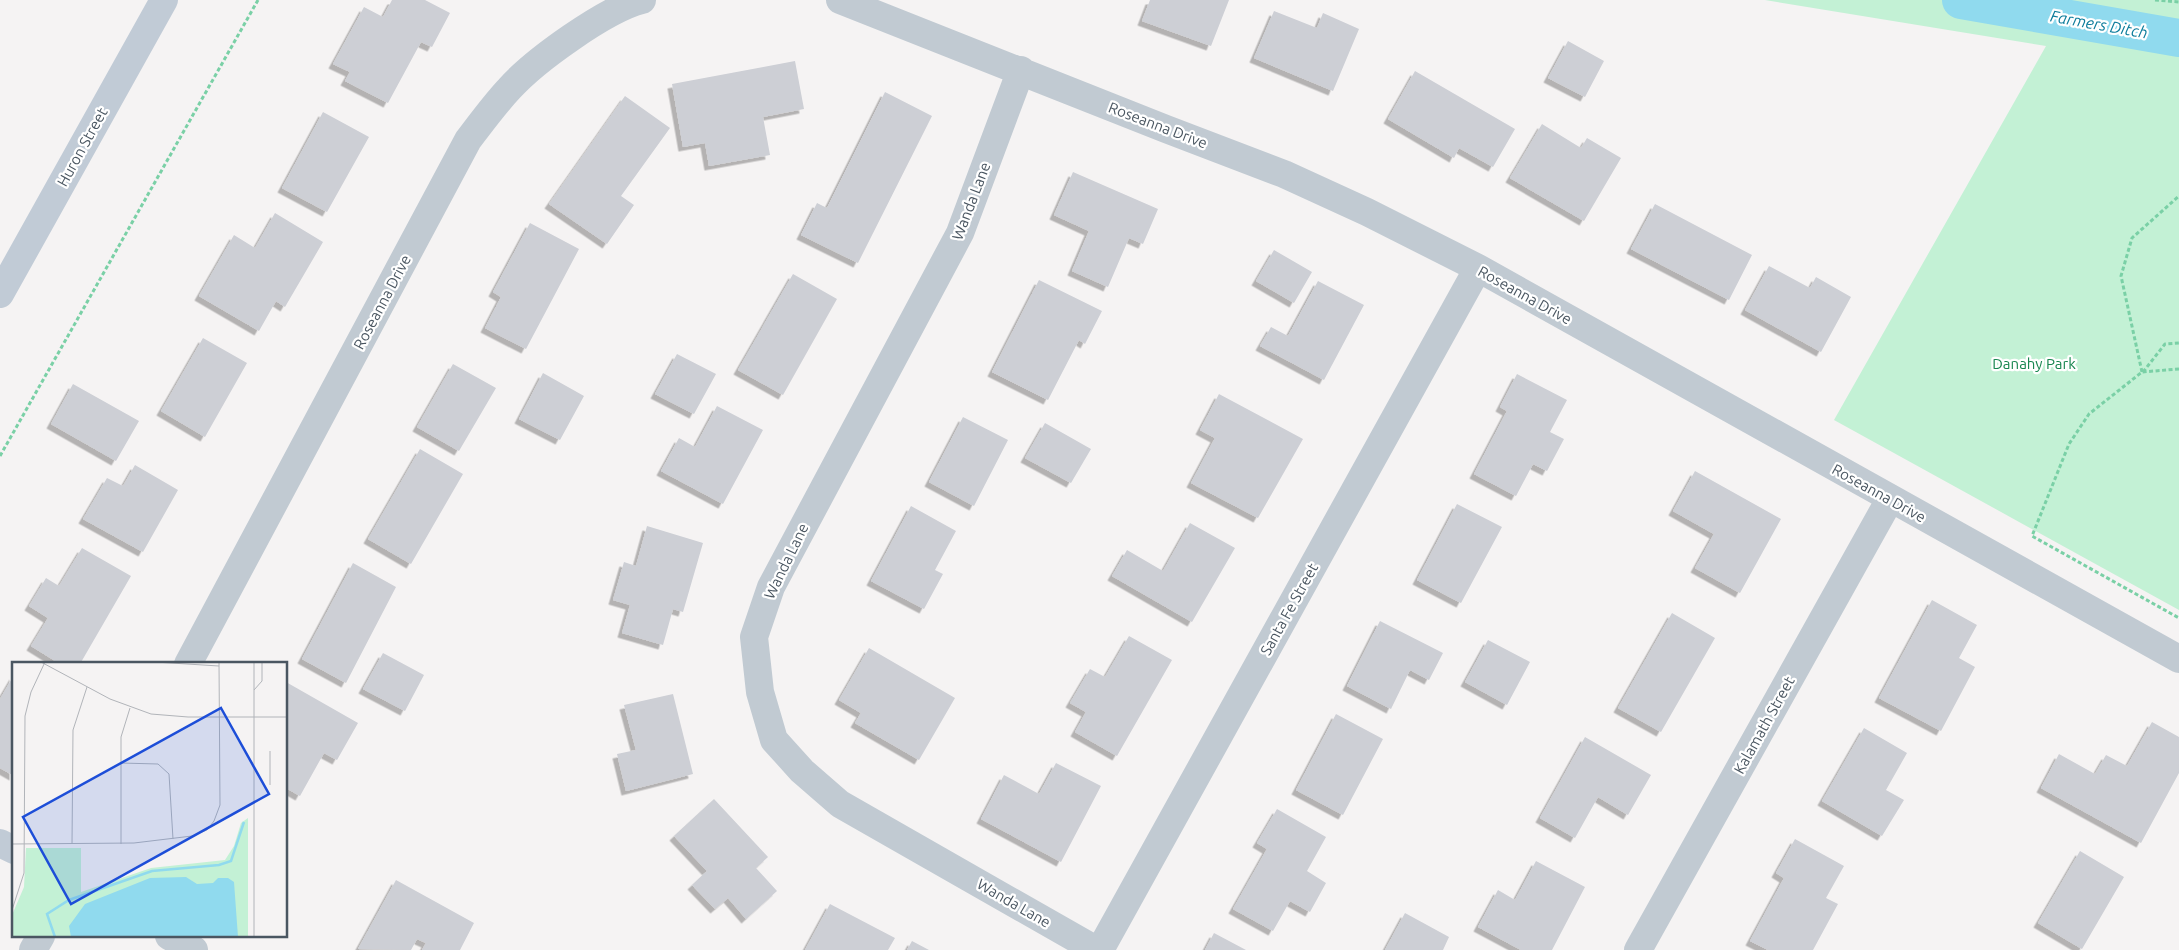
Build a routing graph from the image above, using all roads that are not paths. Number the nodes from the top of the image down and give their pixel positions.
1 (164, 0) edge
2 (642, 0) edge
3 (840, 0) edge
4 (1020, 70) junction
5 (1478, 268) junction
6 (0, 294) edge
7 (1890, 499) junction
8 (2179, 659) edge
9 (189, 662) edge
10 (0, 842) edge
11 (12, 849) edge
12 (40, 938) edge
13 (173, 938) edge
14 (33, 950) edge
15 (194, 950) edge
16 (1098, 950) edge
17 (1638, 950) edge

1 - 6 main road, Huron Street
2 - 9 street, Roseanna Drive
3 - 4 street, Roseanna Drive
4 - 5 street, Roseanna Drive
4 - 16 street, Wanda Lane
5 - 7 street, Roseanna Drive
5 - 16 street, Santa Fe Street
7 - 8 street, Roseanna Drive
7 - 17 street, Kalamath Street
10 - 11 main road
12 - 14 street
13 - 15 street

